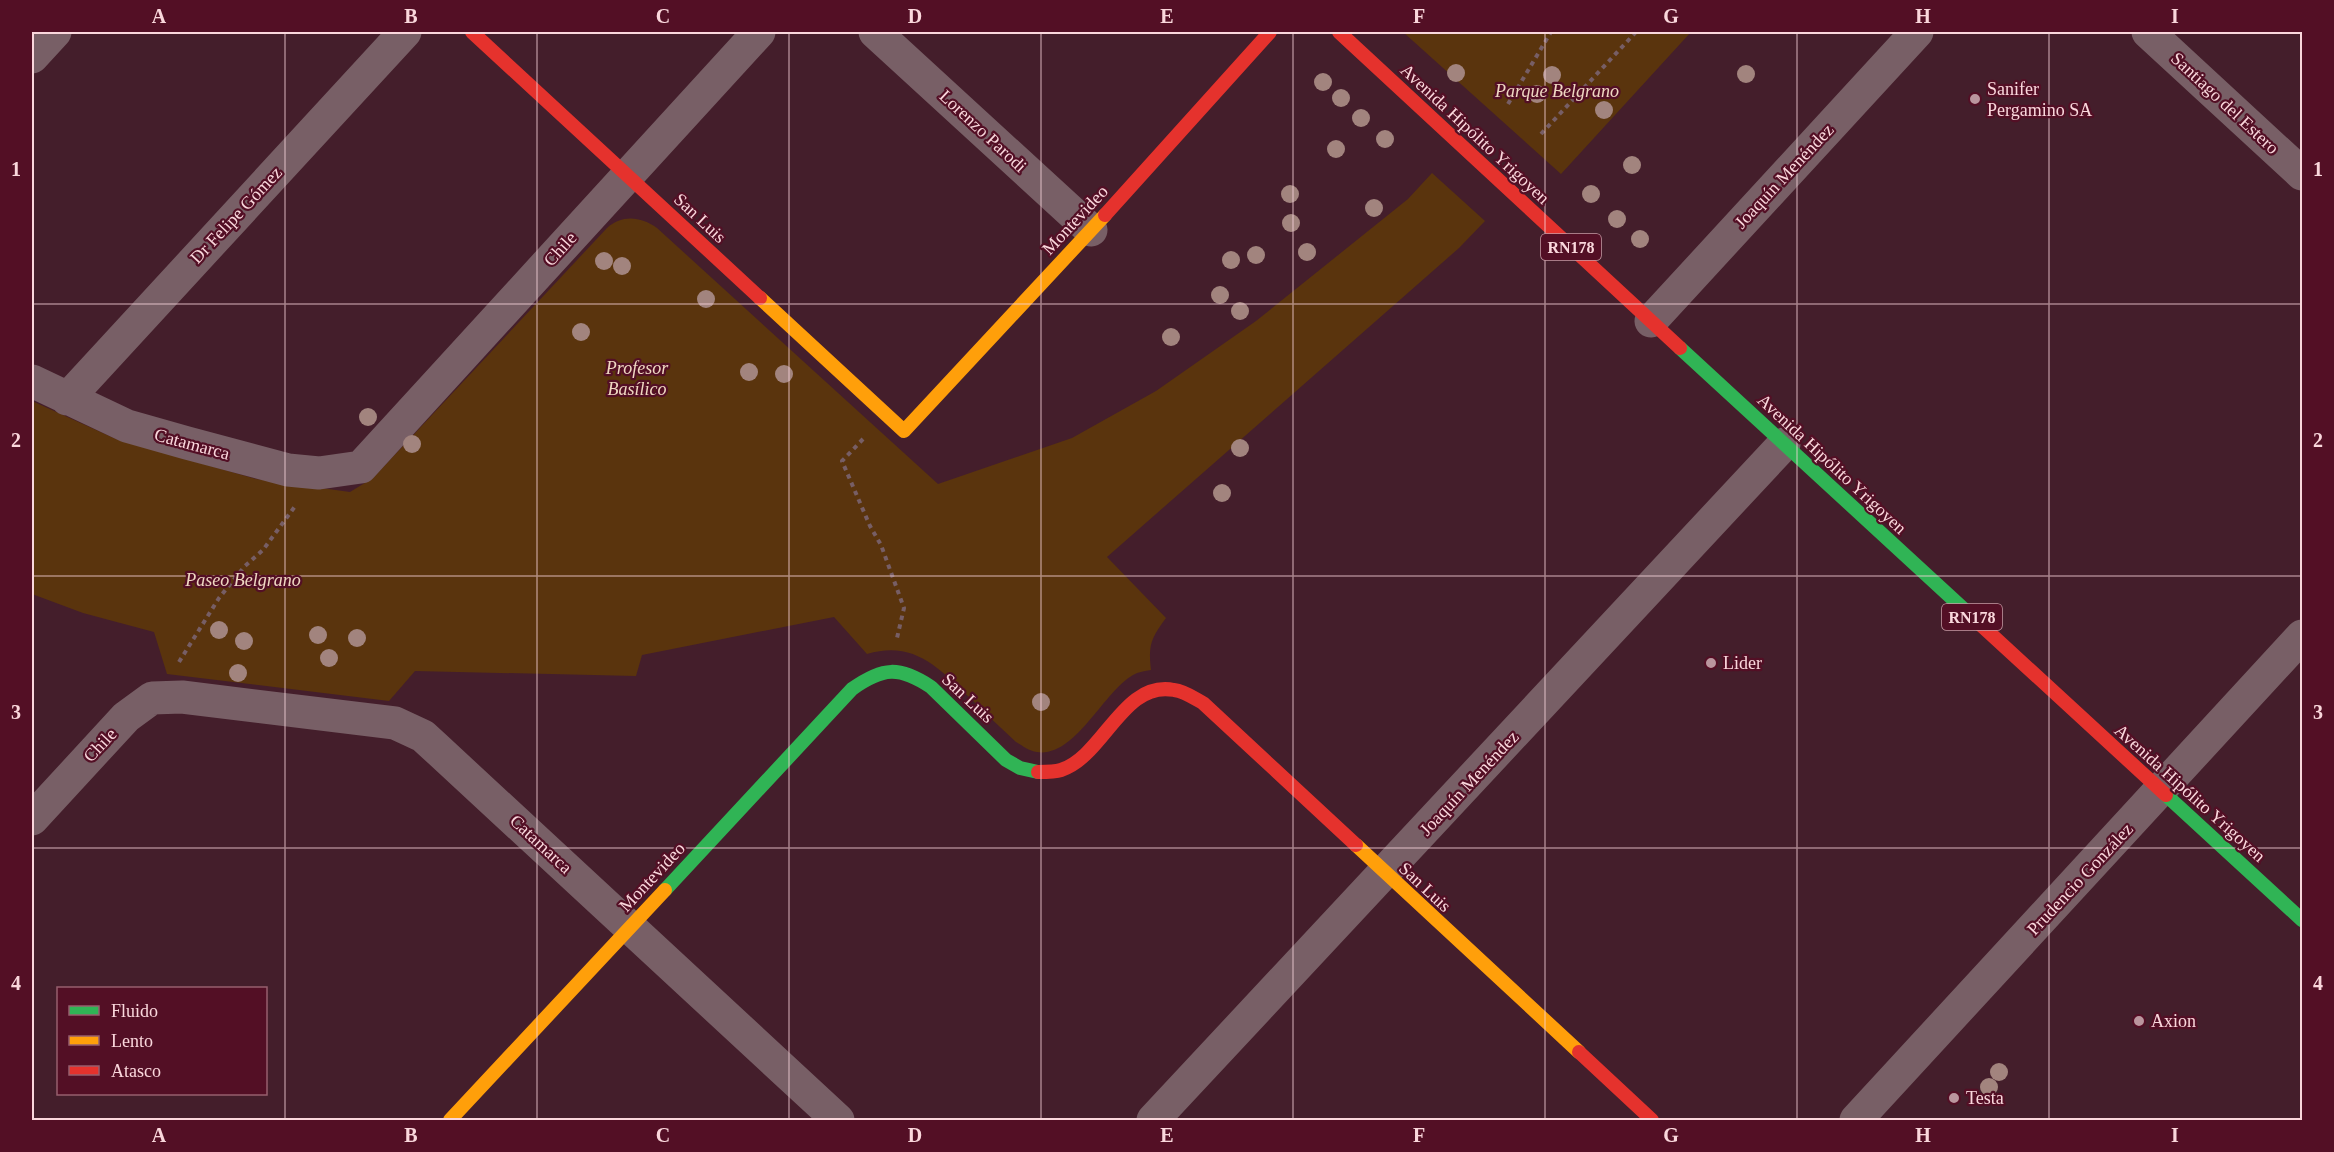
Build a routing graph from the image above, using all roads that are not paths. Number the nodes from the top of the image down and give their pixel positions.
1 (55, 32) edge
2 (405, 32) edge
3 (472, 32) edge
4 (759, 32) edge
5 (875, 32) edge
6 (1270, 32) edge
7 (1339, 32) edge
8 (1917, 32) edge
9 (2148, 32) edge
10 (32, 57) edge
11 (2302, 174) edge
12 (627, 175) junction
13 (1091, 230) junction
14 (1651, 321) junction
15 (32, 381) edge
16 (67, 399) junction
17 (904, 431) joint
18 (1784, 444) junction
19 (361, 467) joint
20 (2302, 636) edge
21 (889, 670) joint
22 (182, 697) joint
23 (2161, 791) junction
24 (32, 819) edge
25 (1385, 874) junction
26 (2302, 920) edge
27 (630, 927) junction
28 (450, 1120) edge
29 (838, 1120) edge
30 (1154, 1120) edge
31 (1652, 1120) edge
32 (1856, 1120) edge

1 - 10 street
2 - 16 street, Dr Felipe Gómez
3 - 12 street, San Luis
4 - 12 street, Chile
5 - 13 street, Lorenzo Parodi
6 - 13 street, Montevideo
7 - 14 street, Avenida Hipólito Yrigoyen / RN178
8 - 14 street, Joaquín Menéndez
9 - 11 street, Santiago del Estero
12 - 17 street, San Luis
12 - 19 street, Chile
13 - 17 street, Montevideo
14 - 18 street, Avenida Hipólito Yrigoyen / RN178
15 - 16 street, Catamarca
16 - 19 street, Catamarca
18 - 23 street, Avenida Hipólito Yrigoyen / RN178
18 - 25 street, Joaquín Menéndez
20 - 23 street, Prudencio González
21 - 25 street, San Luis
21 - 27 street, Montevideo
22 - 24 street, Chile
22 - 27 street, Catamarca
23 - 26 street, Avenida Hipólito Yrigoyen / RN178
23 - 32 street, Prudencio González
25 - 30 street, Joaquín Menéndez
25 - 31 street, San Luis
27 - 28 street, Montevideo
27 - 29 street, Catamarca

